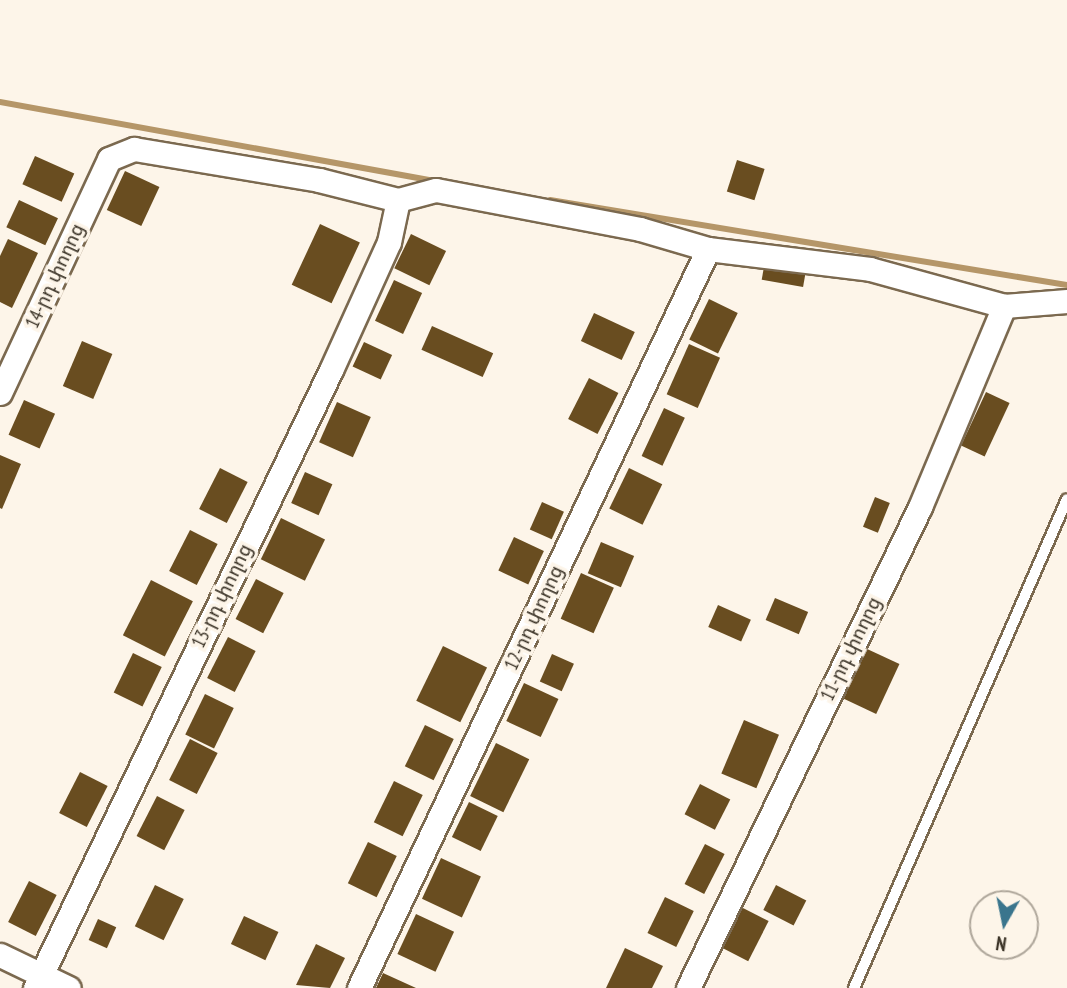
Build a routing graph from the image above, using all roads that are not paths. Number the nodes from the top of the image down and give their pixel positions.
1 (398, 200) junction
2 (708, 249) junction
3 (1067, 301) edge
4 (1004, 306) junction
5 (0, 393) edge
6 (1067, 499) edge
7 (0, 955) edge
8 (37, 981) edge
9 (69, 988) edge
10 (359, 988) edge
11 (688, 988) edge
12 (854, 988) edge

1 - 2 street
1 - 5 street, 14-րդ փողոց
1 - 8 street, 13-րդ փողոց
2 - 4 street
2 - 10 street, 12-րդ փողոց
3 - 4 street
4 - 11 street, 11-րդ փողոց
6 - 12 lane
7 - 8 street
8 - 9 street

